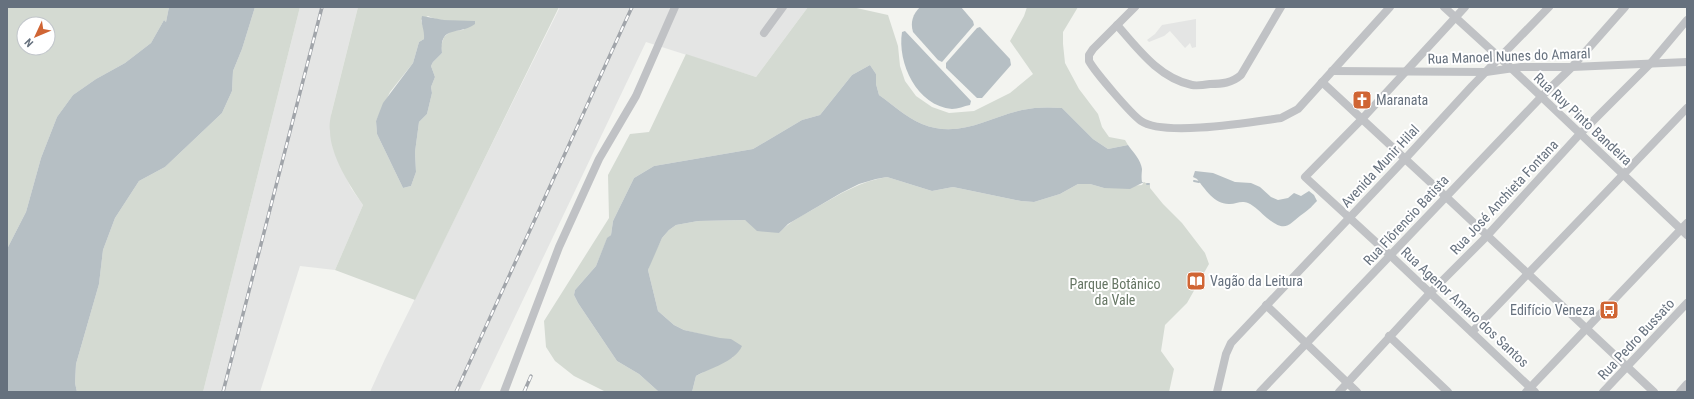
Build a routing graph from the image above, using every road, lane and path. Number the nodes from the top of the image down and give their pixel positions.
1 (675, 7) edge
2 (782, 7) edge
3 (1135, 7) edge
4 (1281, 7) edge
5 (1390, 7) edge
6 (1444, 7) edge
7 (1465, 7) edge
8 (1549, 7) edge
9 (1625, 7) edge
10 (1455, 18) junction
11 (1687, 20) edge
12 (1117, 25) junction
13 (764, 33) dead end
14 (1499, 58) junction
15 (1687, 62) edge
16 (1650, 64) junction
17 (1572, 67) junction
18 (1511, 68) junction
19 (1332, 71) junction
20 (1406, 72) junction
21 (1486, 72) junction
22 (1322, 82) junction
23 (1541, 97) junction
24 (1687, 108) edge
25 (1362, 119) junction
26 (1580, 134) junction
27 (1405, 159) junction
28 (1623, 174) junction
29 (1446, 196) junction
30 (1349, 217) junction
31 (1685, 229) edge
32 (1487, 236) junction
33 (1391, 256) junction
34 (1528, 275) junction
35 (1430, 293) junction
36 (1687, 304) edge
37 (1266, 305) junction
38 (1587, 329) junction
39 (1472, 332) junction
40 (1389, 336) junction
41 (1306, 343) junction
42 (1627, 367) junction
43 (1348, 383) junction
44 (1687, 384) edge
45 (1531, 390) edge
46 (504, 392) edge
47 (1217, 392) edge
48 (1260, 392) edge
49 (1339, 392) edge
50 (1357, 392) edge
51 (1448, 392) edge
52 (1603, 392) edge
53 (1654, 392) edge
54 (1680, 392) edge

1 - 46 street
2 - 13 street
3 - 12 street
4 - 12 street
5 - 19 street
6 - 10 street, Rua Ruy Pinto Bandeira
7 - 10 street
8 - 14 street, Avenida Munir Hilal
9 - 17 street, Rua Flôrencio Batista
10 - 14 street, Rua Ruy Pinto Bandeira
10 - 20 street
11 - 16 street, Rua José Anchieta Fontana
12 - 22 street
14 - 18 street, Rua Ruy Pinto Bandeira
14 - 21 street, Avenida Munir Hilal
15 - 16 street, Rua Manoel Nunes do Amaral
16 - 17 street, Rua Manoel Nunes do Amaral
16 - 26 street, Rua José Anchieta Fontana
17 - 18 street, Rua Manoel Nunes do Amaral
17 - 23 street, Rua Flôrencio Batista
18 - 21 street, Rua Manoel Nunes do Amaral
18 - 23 street, Rua Ruy Pinto Bandeira
19 - 20 street, Rua Manoel Nunes do Amaral
19 - 22 street
20 - 21 street, Rua Manoel Nunes do Amaral
20 - 25 street
21 - 27 street, Avenida Munir Hilal
22 - 25 street
23 - 26 street, Rua Ruy Pinto Bandeira
23 - 29 street, Rua Flôrencio Batista
24 - 28 street
25 - 27 street
25 - 30 street, Rua Agenor Amaro dos Santos
26 - 28 street, Rua Ruy Pinto Bandeira
26 - 32 street, Rua José Anchieta Fontana
27 - 29 street
27 - 30 street, Avenida Munir Hilal
28 - 31 street, Rua Ruy Pinto Bandeira
28 - 34 street
29 - 32 street
29 - 33 street, Rua Flôrencio Batista
30 - 33 street, Rua Agenor Amaro dos Santos
30 - 37 street, Avenida Munir Hilal
31 - 38 street
32 - 34 street
32 - 35 street, Rua José Anchieta Fontana
33 - 35 street, Rua Agenor Amaro dos Santos
33 - 41 street, Rua Flôrencio Batista
34 - 38 street
34 - 39 street
35 - 39 street, Rua Agenor Amaro dos Santos
35 - 40 street, Rua José Anchieta Fontana
36 - 42 street, Rua Pedro Bussato
37 - 41 street
37 - 47 street, Avenida Munir Hilal
38 - 42 street
38 - 45 street
39 - 45 street, Rua Agenor Amaro dos Santos
40 - 43 street, Rua José Anchieta Fontana
40 - 51 street
41 - 43 street
41 - 48 street, Rua Flôrencio Batista
42 - 52 street, Rua Pedro Bussato
42 - 53 street
43 - 49 street, Rua José Anchieta Fontana
43 - 50 street
44 - 54 street

